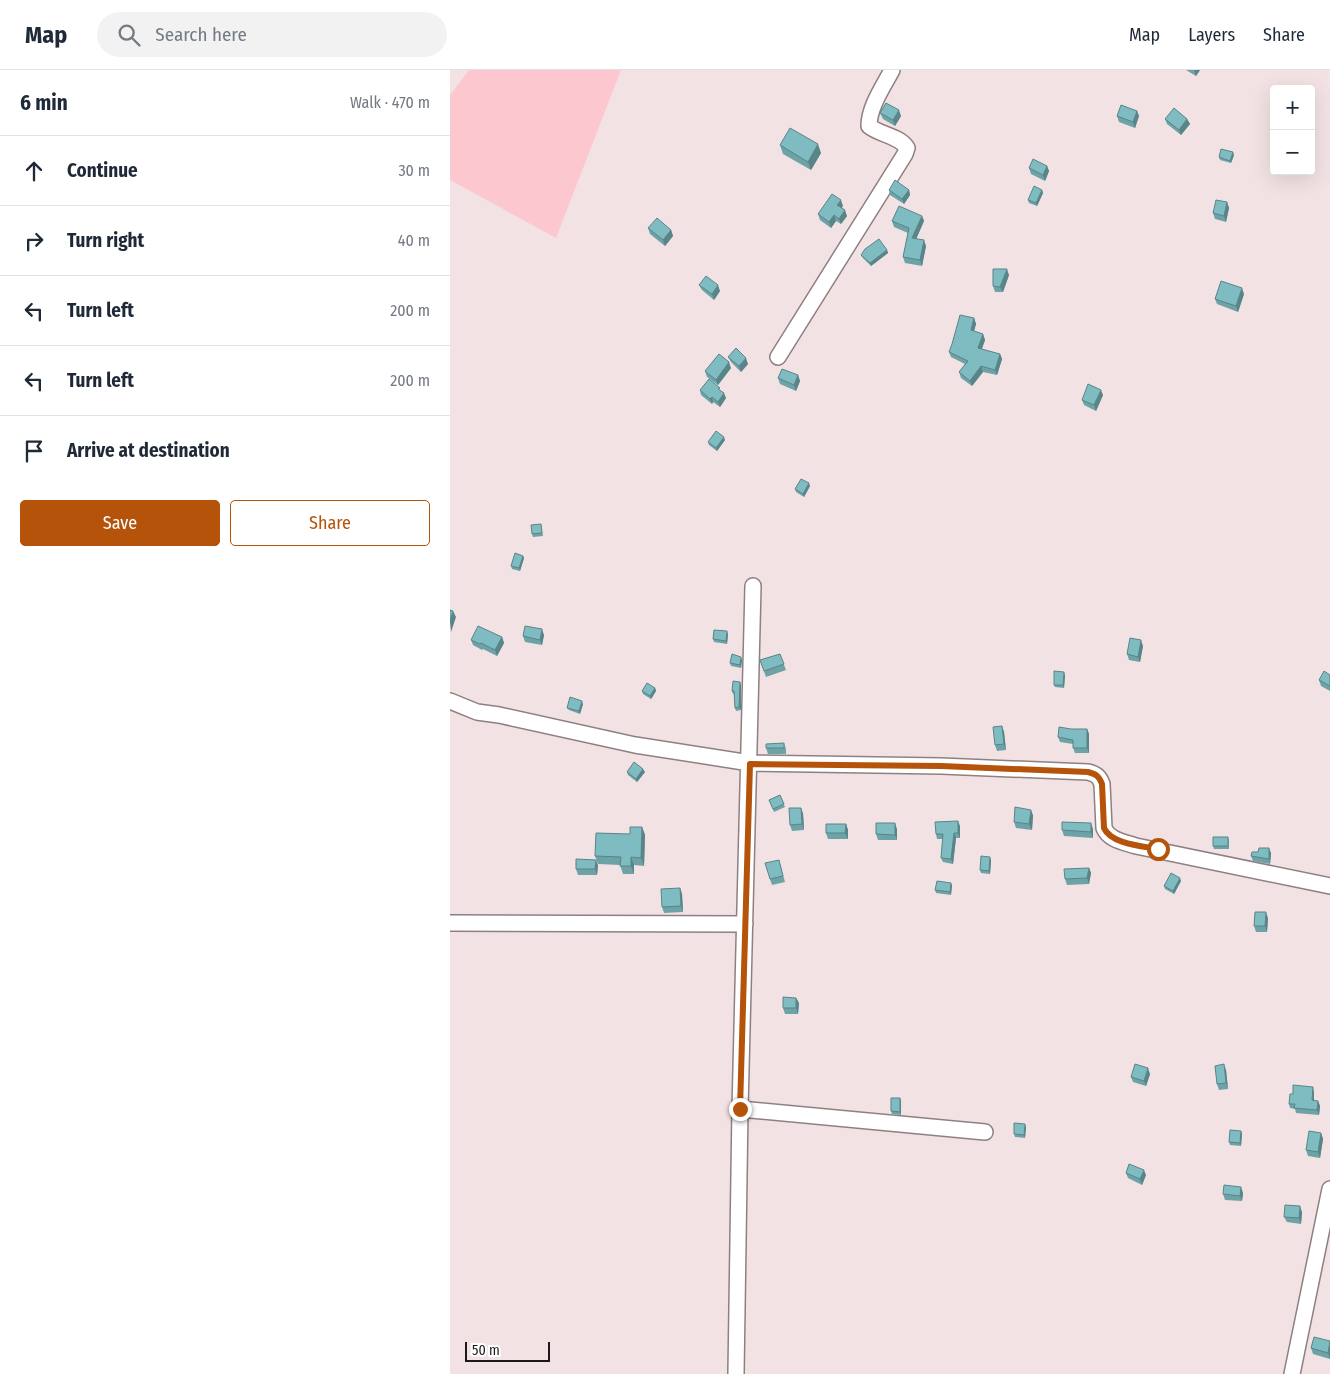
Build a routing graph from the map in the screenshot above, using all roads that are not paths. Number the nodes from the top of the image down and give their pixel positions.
1 (892, 70) edge
2 (778, 357) dead end
3 (753, 586) dead end
4 (450, 701) edge
5 (750, 764) junction
6 (1330, 886) edge
7 (450, 923) edge
8 (745, 924) junction
9 (740, 1109) junction
10 (985, 1132) dead end
11 (1330, 1189) edge
12 (736, 1374) edge
13 (1292, 1374) edge

1 - 2 street
3 - 5 street
4 - 5 street
5 - 6 street
5 - 8 street
7 - 8 street
8 - 9 street
9 - 10 street
9 - 12 street
11 - 13 street

